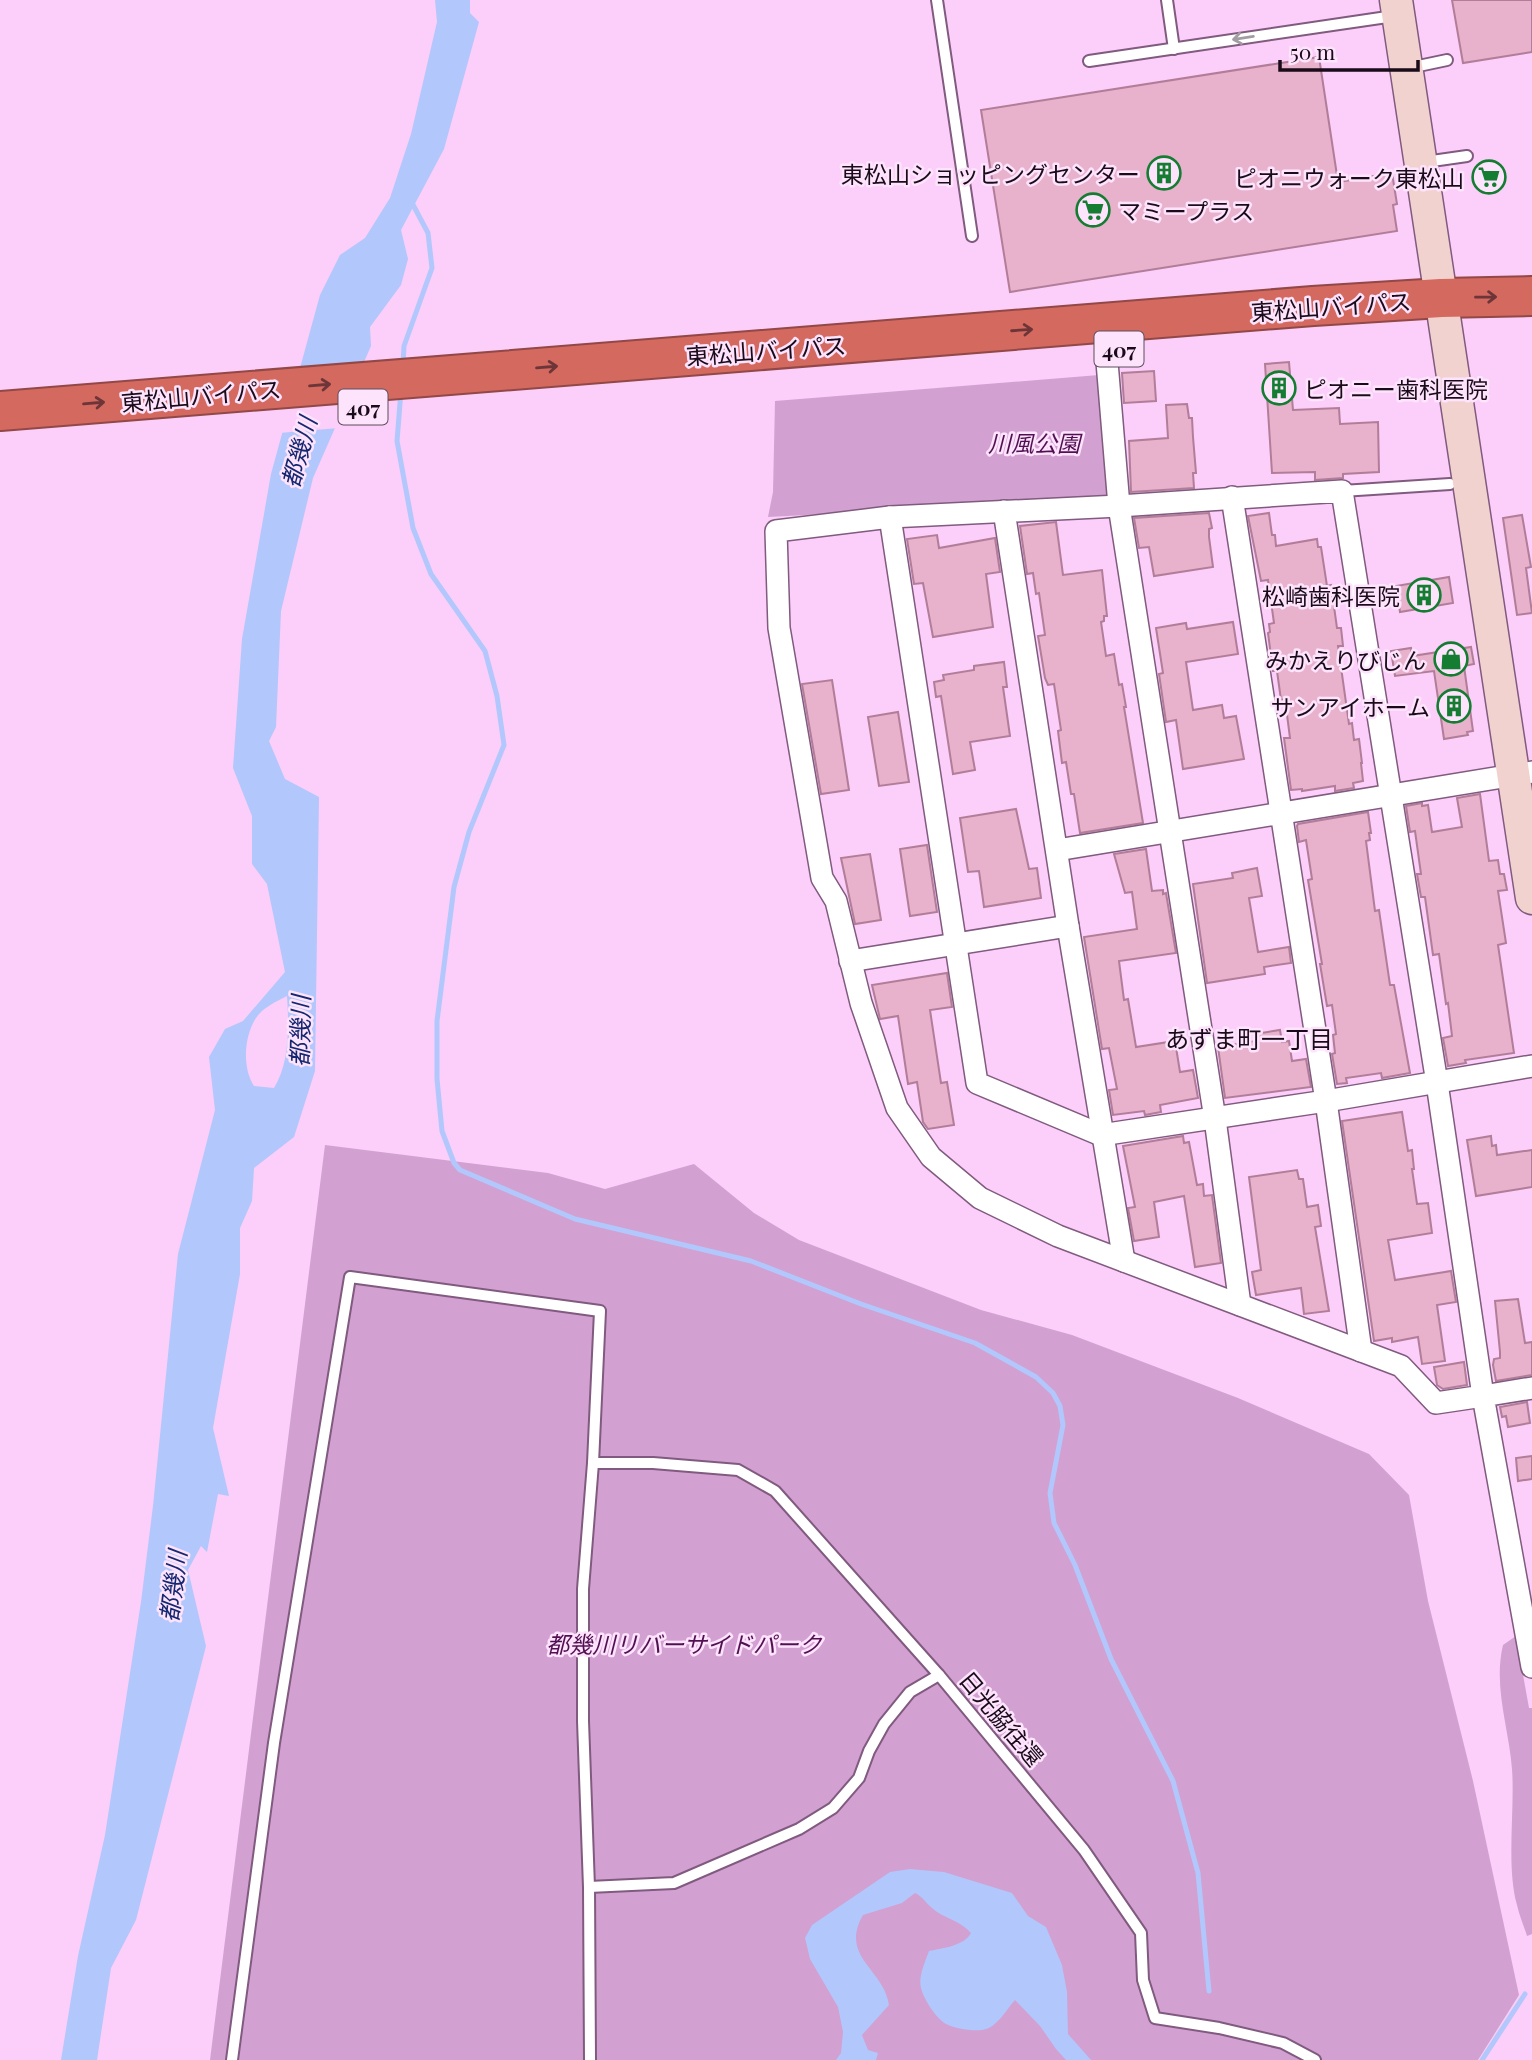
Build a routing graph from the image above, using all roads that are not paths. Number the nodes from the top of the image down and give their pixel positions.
1 (937, 0) edge
2 (1167, 0) edge
3 (1392, 11) edge
4 (1174, 48) junction
5 (1447, 60) dead end
6 (1089, 61) dead end
7 (1406, 69) junction
8 (1467, 156) dead end
9 (1420, 163) junction
10 (972, 236) dead end
11 (1532, 296) edge
12 (1443, 311) junction
13 (1532, 321) edge
14 (1107, 350) junction
15 (708, 367) junction
16 (12, 422) edge
17 (1450, 484) dead end
18 (1342, 491) junction
19 (1232, 497) junction
20 (1119, 506) junction
21 (1004, 512) junction
22 (890, 517) junction
23 (1522, 773) edge
24 (1392, 795) junction
25 (1281, 813) junction
26 (1171, 831) junction
27 (1057, 850) junction
28 (1532, 898) edge
29 (1068, 926) junction
30 (957, 944) junction
31 (850, 961) junction
32 (1532, 1066) edge
33 (1437, 1083) junction
34 (1326, 1101) junction
35 (1215, 1119) junction
36 (1101, 1135) junction
37 (1124, 1261) junction
38 (1240, 1305) junction
39 (1361, 1351) junction
40 (1532, 1388) edge
41 (1483, 1396) junction
42 (593, 1463) junction
43 (1532, 1667) edge
44 (939, 1675) junction
45 (589, 1887) junction
46 (232, 2060) edge
47 (590, 2060) edge
48 (1315, 2060) edge

1 - 10 lane
2 - 4 lane
3 -> 4 lane
3 - 7 street
4 - 6 lane
5 - 7 lane
7 - 9 street
8 - 9 lane
9 - 12 street
12 -> 11 highway, 東松山バイパス / 407
12 - 13 highway, 東松山バイパス / 407
12 - 14 highway, 東松山バイパス / 407
15 -> 12 highway, 東松山バイパス / 407
12 - 23 street
14 - 15 highway, 東松山バイパス / 407
14 - 20 street
15 - 16 highway, 東松山バイパス / 407
17 - 18 lane
18 - 19 street
18 - 24 street
19 - 20 street
19 - 25 street
20 - 21 street
20 - 26 street
21 - 22 street
21 - 27 street
22 - 30 street
22 - 31 street
23 - 24 street
23 - 28 street
24 - 25 street
24 - 33 street
25 - 26 street
25 - 34 street
26 - 27 street
26 - 35 street
27 - 29 street
29 - 30 street
29 - 36 street
30 - 31 street
30 - 36 street
31 - 37 street
32 - 33 street
33 - 34 street
33 - 41 street
34 - 35 street
34 - 39 street
35 - 36 street
35 - 38 street
36 - 37 street
37 - 38 street
38 - 39 street
39 - 41 street
40 - 41 street
41 - 43 street
42 - 44 lane, 日光脇往還
42 - 45 lane
42 - 46 lane
44 - 45 lane
44 - 48 lane, 日光脇往還
45 - 47 lane

